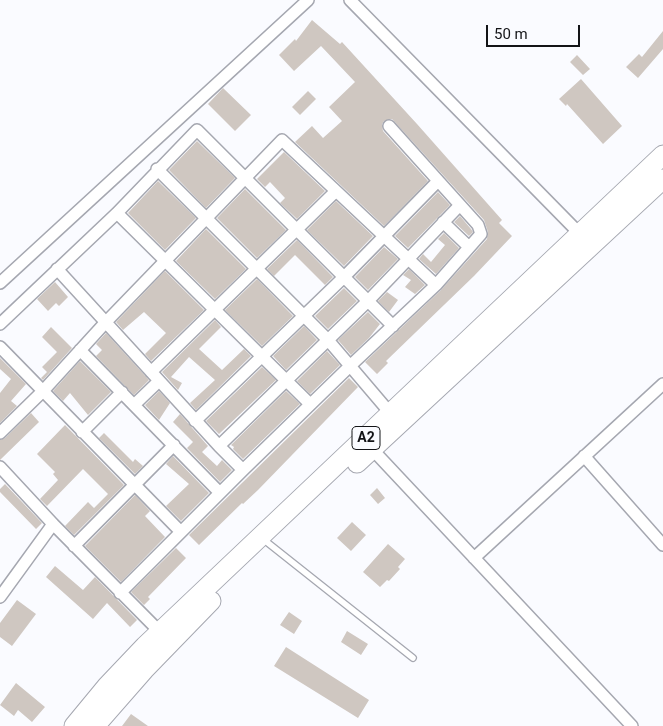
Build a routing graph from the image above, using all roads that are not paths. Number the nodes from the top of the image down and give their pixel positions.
1 (308, 0) edge
2 (350, 0) edge
3 (389, 126) dead end
4 (663, 155) edge
5 (158, 169) junction
6 (245, 177) junction
7 (663, 179) edge
8 (438, 181) junction
9 (336, 191) junction
10 (460, 205) junction
11 (117, 213) junction
12 (207, 219) junction
13 (443, 222) junction
14 (296, 229) junction
15 (580, 234) junction
16 (384, 236) junction
17 (469, 247) junction
18 (407, 259) junction
19 (165, 260) junction
20 (57, 269) junction
21 (257, 269) junction
22 (344, 277) junction
23 (0, 284) edge
24 (436, 286) junction
25 (368, 301) junction
26 (216, 310) junction
27 (304, 316) junction
28 (105, 323) junction
29 (0, 324) edge
30 (393, 326) junction
31 (328, 340) junction
32 (0, 346) edge
33 (80, 350) junction
34 (262, 356) junction
35 (350, 366) junction
36 (151, 372) junction
37 (286, 380) junction
38 (159, 381) junction
39 (663, 384) edge
40 (43, 391) junction
41 (122, 392) junction
42 (310, 404) junction
43 (134, 405) junction
44 (391, 414) junction
45 (195, 421) junction
46 (82, 432) junction
47 (0, 433) edge
48 (174, 445) junction
49 (219, 446) junction
50 (372, 450) junction
51 (584, 456) junction
52 (0, 467) edge
53 (243, 470) junction
54 (135, 486) junction
55 (220, 493) junction
56 (53, 524) junction
57 (181, 532) junction
58 (268, 543) junction
59 (663, 545) edge
60 (74, 546) junction
61 (474, 558) junction
62 (120, 593) junction
63 (0, 597) edge
64 (160, 632) junction
65 (413, 658) dead end
66 (74, 726) edge
67 (94, 726) edge
68 (632, 726) edge

1 - 23 street
2 - 15 street
3 - 8 street
4 - 15 highway, A2
5 - 6 street
5 - 11 street
5 - 12 street
6 - 9 street
6 - 12 street
6 - 14 street
7 - 50 highway, A2
8 - 10 street
8 - 16 street
9 - 14 street
9 - 16 street
10 - 13 street
10 - 17 street
11 - 19 street
11 - 20 street
12 - 19 street
12 - 21 street
13 - 17 street
13 - 18 street
14 - 21 street
14 - 22 street
15 - 44 highway, A2
16 - 18 street
16 - 22 street
17 - 24 street
18 - 24 street
18 - 25 street
19 - 26 street
19 - 28 street
20 - 28 street
20 - 29 street
21 - 26 street
21 - 27 street
22 - 25 street
22 - 27 street
24 - 30 street
25 - 30 street
25 - 31 street
26 - 34 street
26 - 36 street
27 - 31 street
27 - 34 street
28 - 33 street
28 - 36 street
30 - 35 street
31 - 35 street
31 - 37 street
32 - 40 street
33 - 40 street
33 - 41 street
34 - 37 street
34 - 45 street
35 - 42 street
35 - 44 street
36 - 38 street
37 - 42 street
37 - 49 street
38 - 43 street
38 - 45 street
39 - 51 street
40 - 46 street
40 - 47 street
41 - 43 street
41 - 46 street
42 - 53 street
43 - 48 street
44 - 64 highway, A2
45 - 49 street
46 - 54 street
48 - 54 street
48 - 55 street
49 - 53 street
50 - 58 highway, A2
50 - 61 street
51 - 59 street
51 - 61 street
52 - 56 street
53 - 55 street
54 - 57 street
54 - 60 street
55 - 57 street
56 - 60 street
56 - 63 street
57 - 62 street
58 - 65 lane
58 - 67 highway, A2
60 - 62 street
61 - 68 street
62 - 64 street
64 - 66 highway, A2

